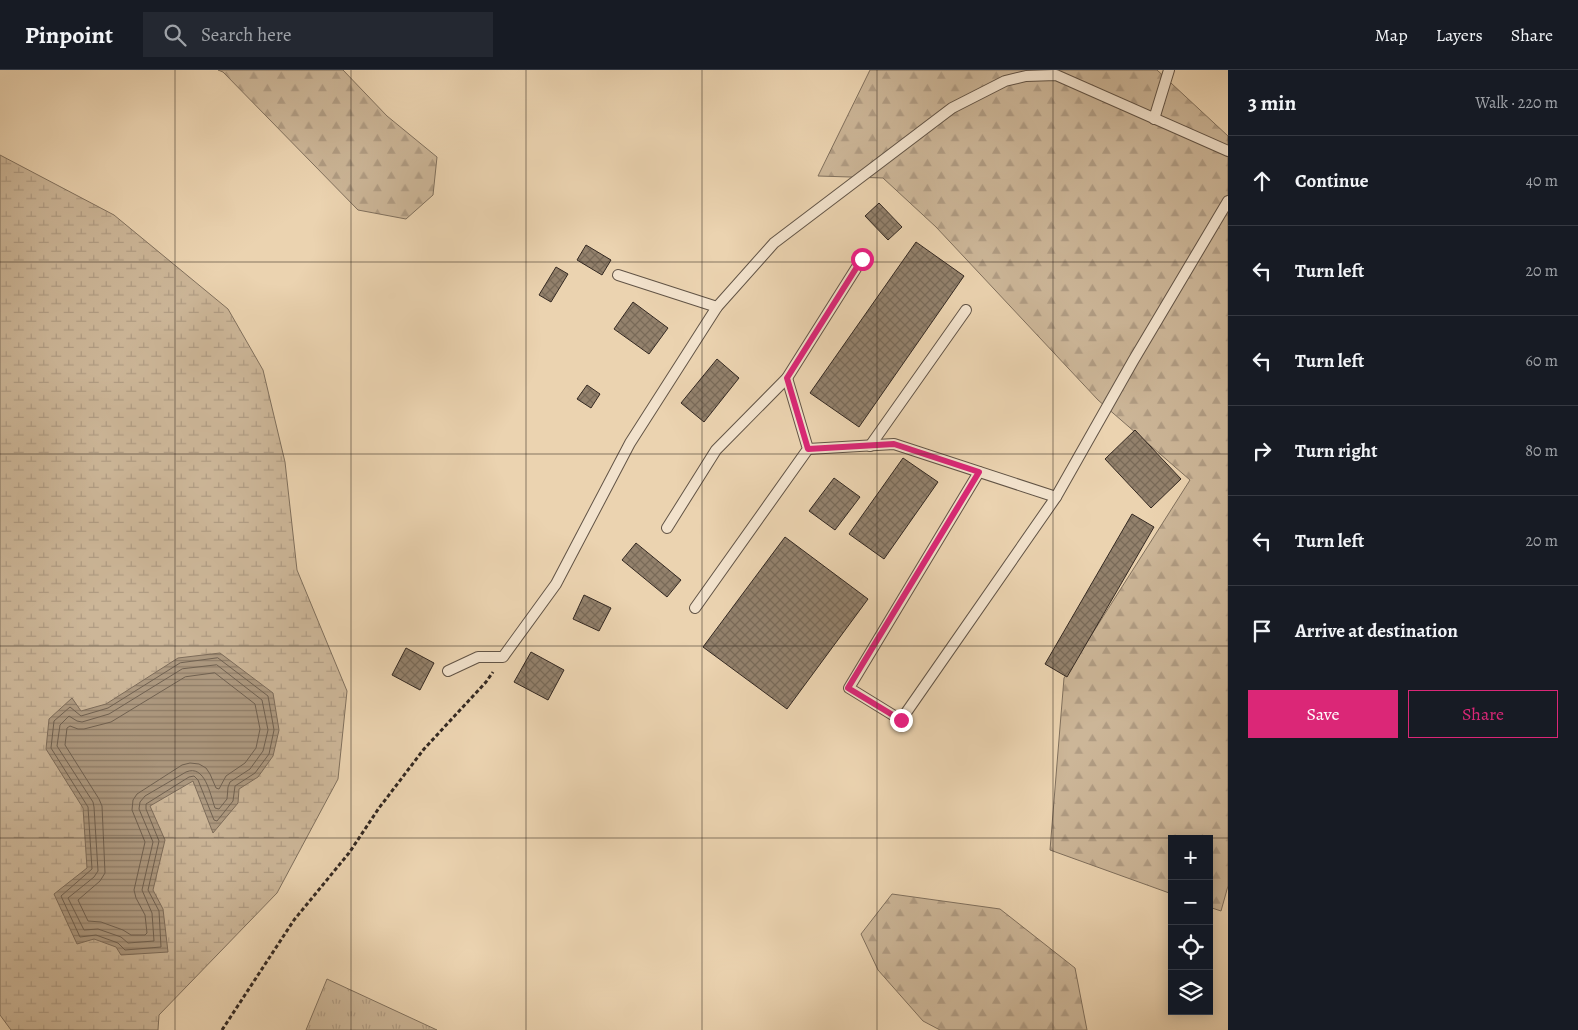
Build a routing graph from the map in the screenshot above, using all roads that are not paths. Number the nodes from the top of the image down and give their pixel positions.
1 (1169, 70) edge
2 (1154, 119) junction
3 (1228, 151) edge
4 (1228, 201) edge
5 (862, 259) dead end
6 (618, 275) dead end
7 (717, 307) junction
8 (966, 310) dead end
9 (787, 378) junction
10 (870, 446) junction
11 (808, 449) junction
12 (979, 472) junction
13 (1056, 496) junction
14 (667, 528) dead end
15 (695, 608) dead end
16 (448, 670) dead end

1 - 2 lane
2 - 3 lane
2 - 7 lane
4 - 13 lane
5 - 9 lane
6 - 7 lane
7 - 16 lane
8 - 10 lane
9 - 11 lane
9 - 14 lane
10 - 11 lane
10 - 12 lane
11 - 15 lane
12 - 13 lane
12 - 13 lane

